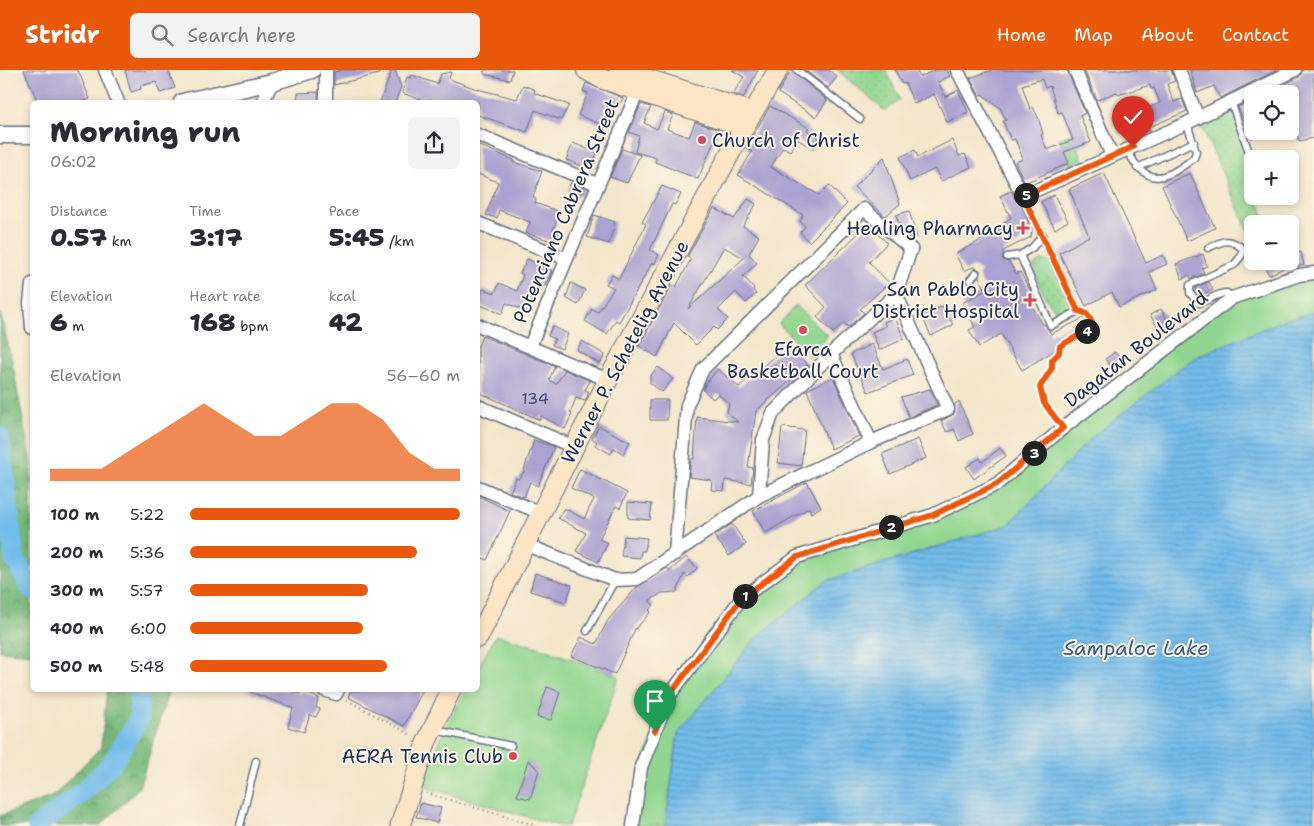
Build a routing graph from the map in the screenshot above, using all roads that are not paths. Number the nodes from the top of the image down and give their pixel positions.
1 (106, 70) edge
2 (312, 70) edge
3 (326, 70) edge
4 (586, 70) edge
5 (619, 70) edge
6 (778, 70) edge
7 (797, 70) edge
8 (957, 70) edge
9 (1075, 70) edge
10 (1179, 70) edge
11 (1295, 70) edge
12 (643, 80) edge
13 (272, 82) junction
14 (204, 99) edge
15 (117, 100) edge
16 (264, 100) edge
17 (326, 100) edge
18 (1231, 102) junction
19 (860, 119) dead end
20 (749, 120) junction
21 (1192, 120) junction
22 (30, 134) edge
23 (0, 135) edge
24 (480, 136) edge
25 (1194, 142) junction
26 (1127, 150) junction
27 (1248, 150) edge
28 (1112, 156) junction
29 (1137, 168) junction
30 (596, 184) junction
31 (1023, 196) junction
32 (480, 224) edge
33 (1043, 235) junction
34 (1208, 248) dead end
35 (1020, 255) junction
36 (1007, 257) dead end
37 (567, 259) junction
38 (976, 273) dead end
39 (1314, 273) edge
40 (974, 289) dead end
41 (896, 294) junction
42 (1232, 298) junction
43 (480, 326) edge
44 (530, 346) junction
45 (832, 354) junction
46 (608, 380) junction
47 (480, 407) edge
48 (871, 442) junction
49 (574, 447) junction
50 (480, 489) edge
51 (759, 496) junction
52 (541, 513) junction
53 (524, 544) junction
54 (675, 554) junction
55 (614, 580) junction
56 (587, 631) dead end
57 (480, 634) edge
58 (450, 692) edge
59 (428, 736) junction
60 (511, 746) dead end
61 (256, 761) dead end
62 (240, 826) edge
63 (400, 826) edge
64 (633, 826) edge

1 - 15 street
2 - 13 street
3 - 17 street
4 - 12 main road
5 - 12 main road
6 - 20 main road, Werner P. Schetelig Avenue
7 - 19 lane
8 - 31 street
9 - 28 street
10 - 21 street
11 - 18 street
12 - 20 main road
12 - 30 street, Potenciano Cabrera Street
13 - 14 street
13 - 16 street
18 - 21 street
18 - 27 lane
20 - 46 main road, Werner P. Schetelig Avenue
21 - 25 lane
21 - 26 street
22 - 23 street
24 - 30 street
25 - 29 lane
25 - 29 lane
26 - 28 street
26 - 29 lane
28 - 31 street
30 - 37 street, Potenciano Cabrera Street
31 - 33 lane
32 - 37 street
33 - 35 lane
33 - 35 lane
34 - 42 lane
35 - 36 lane
37 - 44 street, Potenciano Cabrera Street
38 - 40 lane
39 - 42 street, Dagatan Boulevard
41 - 45 street
41 - 48 street
41 - 54 street
42 - 64 street, Dagatan Boulevard
43 - 44 street
44 - 46 street
45 - 48 street
45 - 51 street
46 - 49 main road, Werner P. Schetelig Avenue
47 - 49 street
48 - 51 street
49 - 52 main road, Werner P. Schetelig Avenue
50 - 52 street
51 - 54 street
52 - 53 main road, Werner P. Schetelig Avenue
53 - 55 street
53 - 57 main road, Werner P. Schetelig Avenue
54 - 55 street
55 - 56 lane
58 - 59 main road
59 - 60 lane
59 - 63 main road
61 - 62 lane

